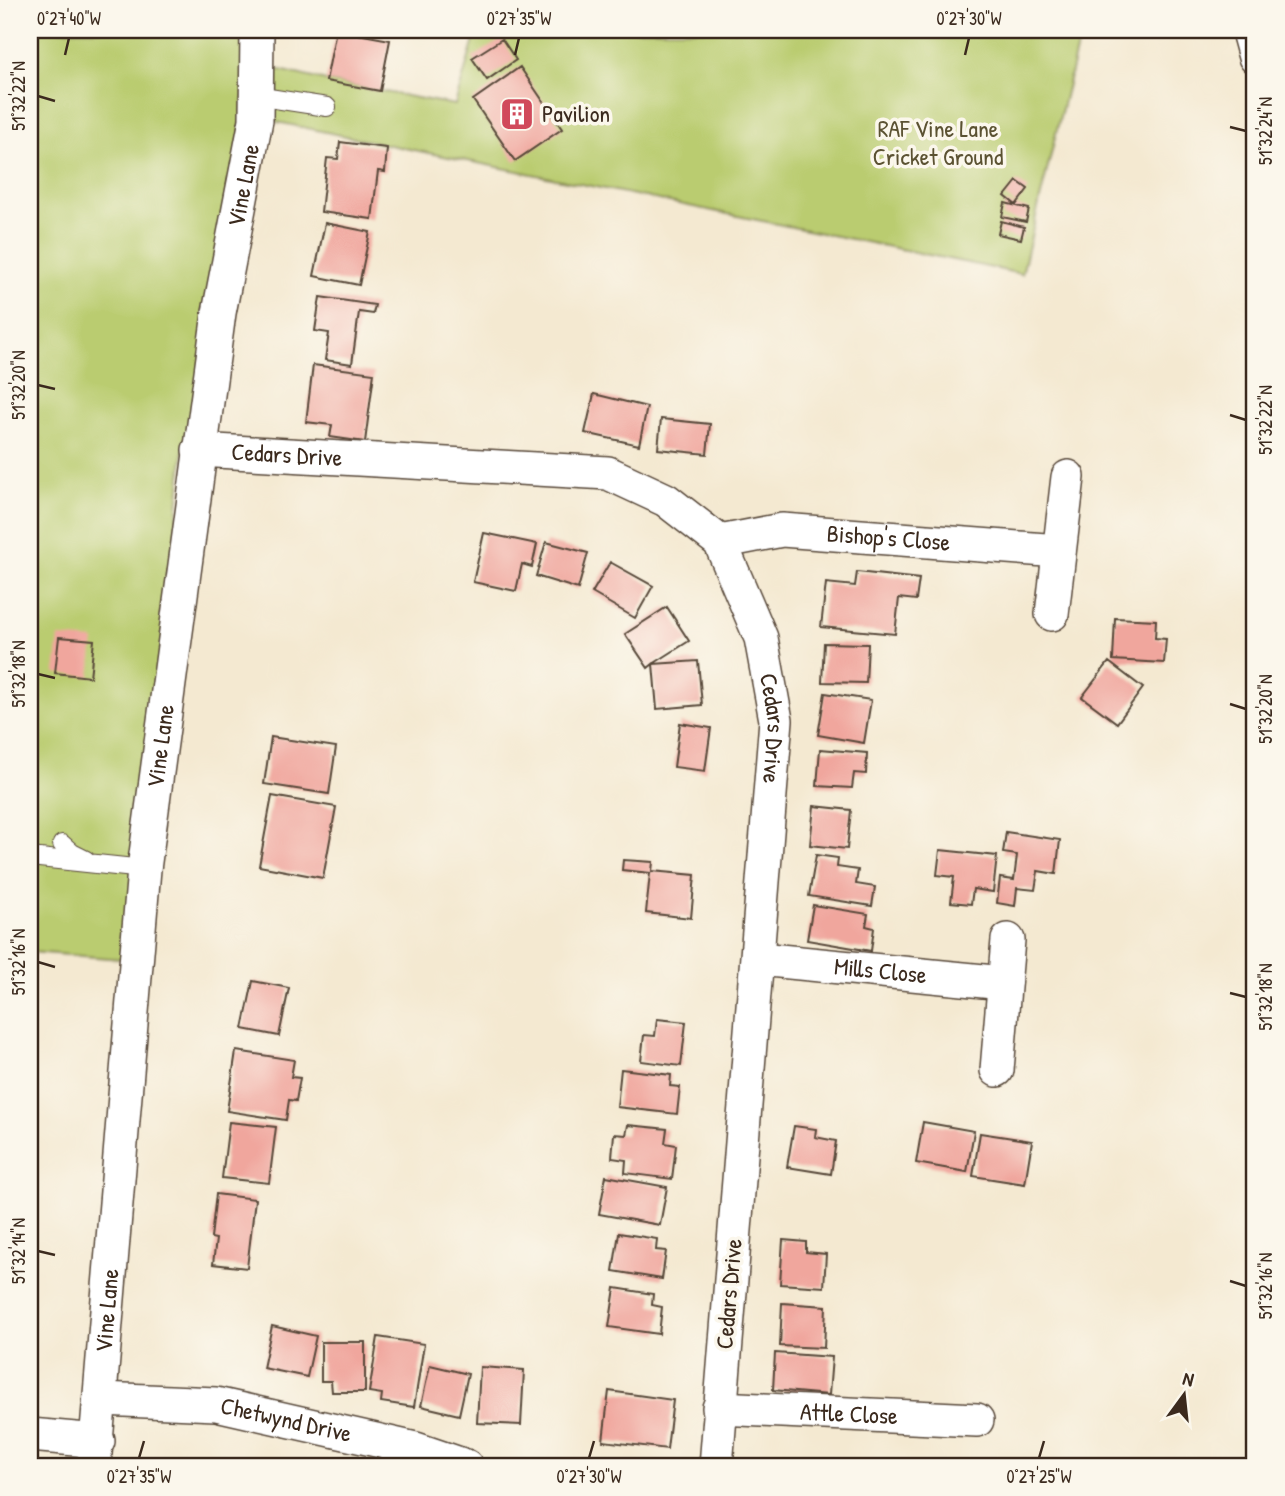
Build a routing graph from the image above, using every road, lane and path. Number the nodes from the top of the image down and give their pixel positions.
1 (257, 30) edge
2 (1250, 30) edge
3 (1255, 57) edge
4 (256, 96) junction
5 (327, 107) dead end
6 (199, 450) junction
7 (1068, 477) dead end
8 (720, 542) junction
9 (1059, 551) junction
10 (1052, 614) dead end
11 (62, 844) dead end
12 (30, 857) edge
13 (96, 864) junction
14 (144, 869) junction
15 (1008, 940) dead end
16 (759, 959) junction
17 (1004, 983) junction
18 (997, 1070) dead end
19 (101, 1399) junction
20 (719, 1408) junction
21 (977, 1420) dead end
22 (30, 1435) edge
23 (96, 1454) edge
24 (466, 1466) edge
25 (716, 1466) edge

1 - 4 street, Vine Lane
2 - 3 street
4 - 5 lane
4 - 6 street, Vine Lane
6 - 8 street, Cedars Drive
6 - 14 street, Vine Lane
7 - 9 street
8 - 9 street, Bishop's Close
8 - 16 street, Cedars Drive
9 - 10 street
11 - 13 lane
12 - 13 lane
13 - 14 lane
14 - 19 street, Vine Lane
15 - 17 street
16 - 17 street, Mills Close
16 - 20 street, Cedars Drive
17 - 18 street
19 - 23 street, Vine Lane
19 - 24 street, Chetwynd Drive
20 - 21 street, Attle Close
20 - 25 street, Cedars Drive
22 - 23 street

